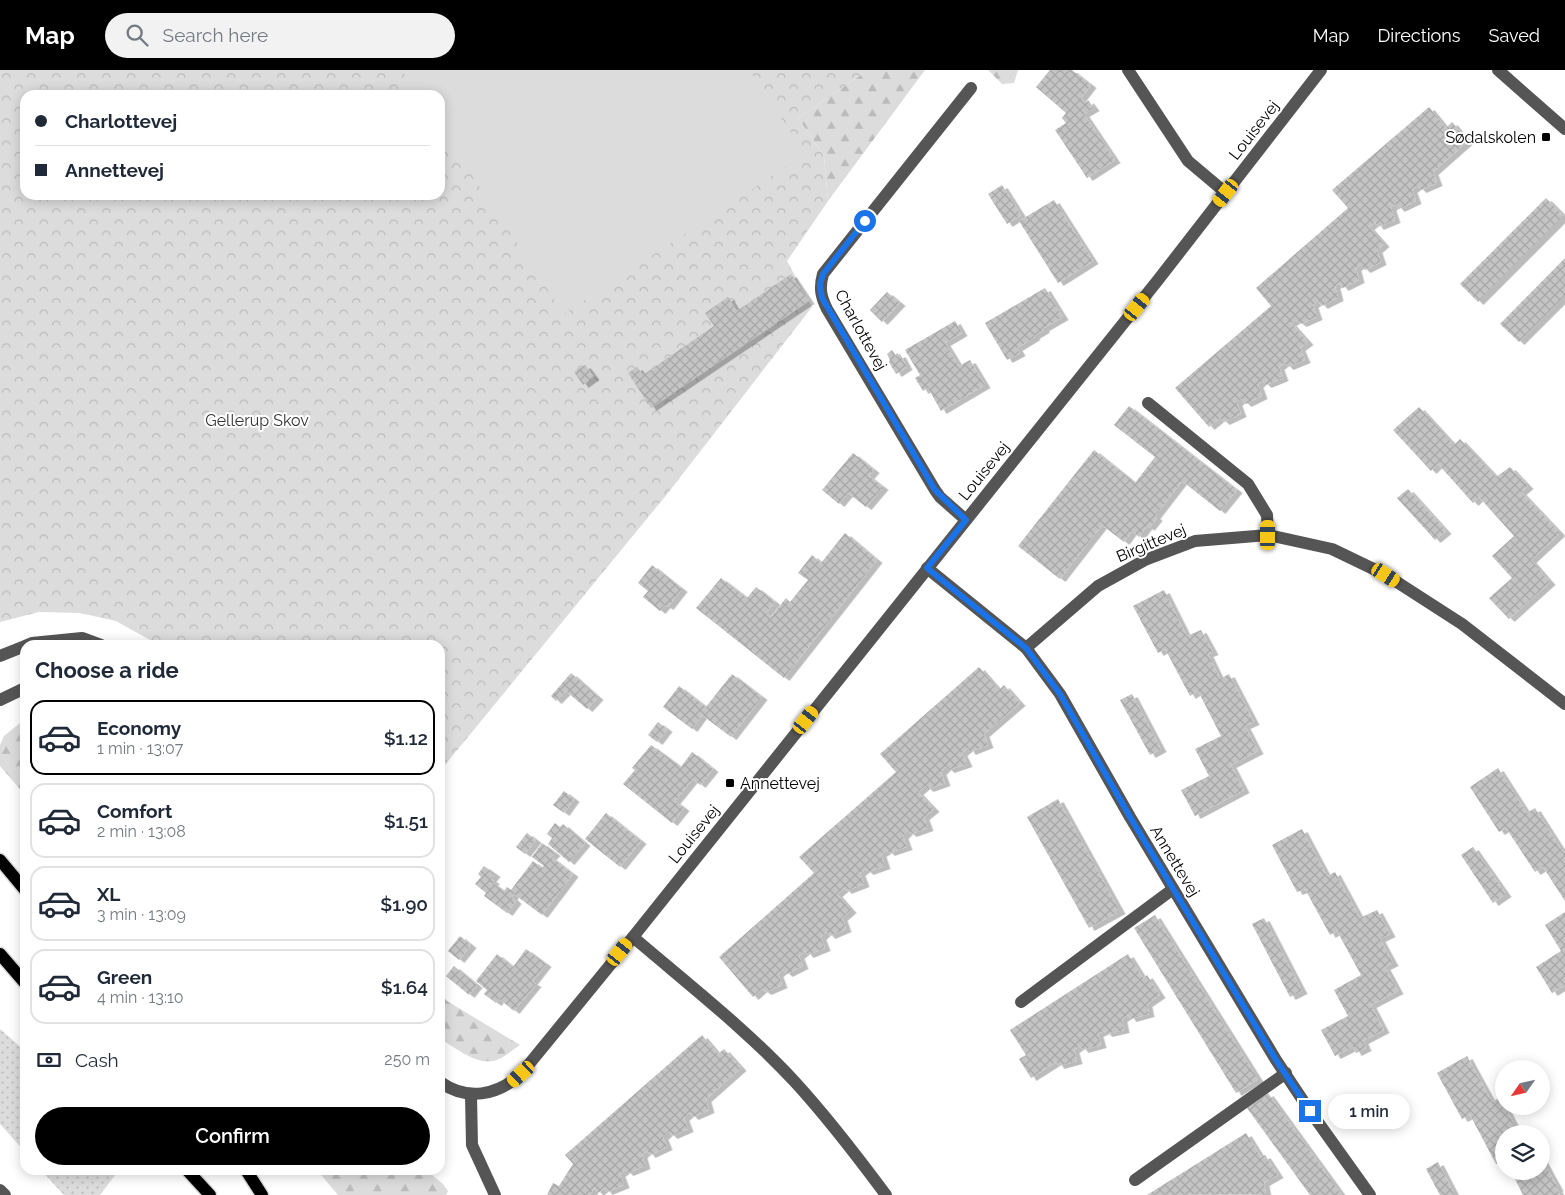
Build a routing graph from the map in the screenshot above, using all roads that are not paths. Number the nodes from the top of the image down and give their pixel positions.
1 (1128, 70) edge
2 (1321, 70) edge
3 (1498, 70) edge
4 (971, 88) dead end
5 (1565, 129) edge
6 (1226, 193) junction
7 (1148, 403) dead end
8 (966, 520) junction
9 (1268, 535) junction
10 (927, 568) junction
11 (62, 640) edge
12 (87, 640) edge
13 (20, 648) edge
14 (1026, 648) junction
15 (0, 656) edge
16 (20, 690) edge
17 (0, 700) edge
18 (1565, 704) edge
19 (0, 860) edge
20 (20, 884) edge
21 (1173, 889) junction
22 (633, 937) junction
23 (0, 954) edge
24 (20, 977) edge
25 (1021, 1002) dead end
26 (1286, 1073) junction
27 (445, 1086) edge
28 (471, 1095) junction
29 (192, 1175) edge
30 (249, 1175) edge
31 (1135, 1180) dead end
32 (0, 1190) edge
33 (5, 1195) edge
34 (210, 1195) edge
35 (262, 1195) edge
36 (495, 1195) edge
37 (886, 1195) edge
38 (1370, 1195) edge

1 - 6 street
2 - 6 street, Louisevej
3 - 5 street
4 - 8 street, Charlottevej
6 - 8 street, Louisevej
7 - 9 street
8 - 10 street, Louisevej
9 - 14 street, Birgittevej
9 - 18 street, Birgittevej
10 - 14 street, Annettevej
10 - 22 street, Louisevej
11 - 12 street
13 - 15 street
14 - 21 street, Annettevej
16 - 17 street
19 - 20 main road
21 - 25 street
21 - 26 street, Annettevej
22 - 28 street, Louisevej
22 - 37 street
23 - 24 main road
26 - 31 street
26 - 38 street, Annettevej
27 - 28 street, Louisevej
28 - 36 street
29 - 34 main road
30 - 35 main road
32 - 33 street

